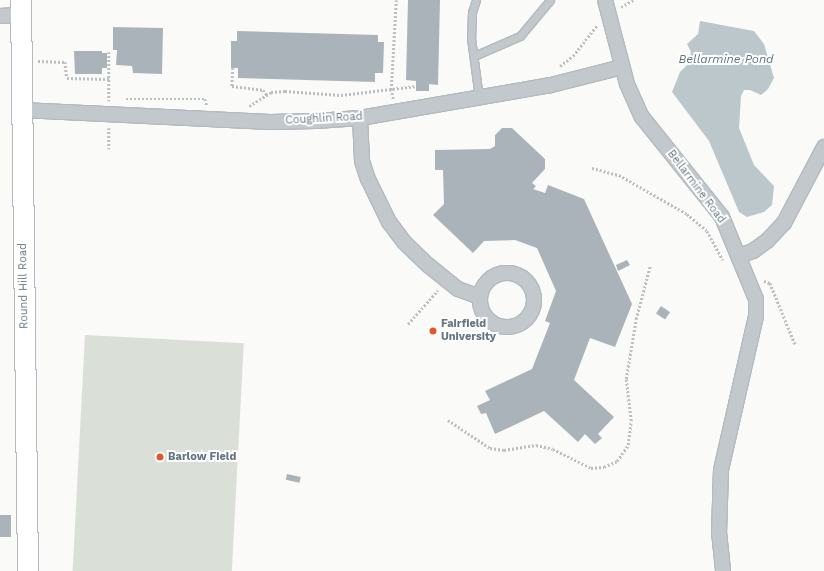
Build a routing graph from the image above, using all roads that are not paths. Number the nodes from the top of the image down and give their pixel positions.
1 (476, 0) edge
2 (550, 0) edge
3 (605, 0) edge
4 (21, 8) edge
5 (0, 16) edge
6 (474, 56) junction
7 (622, 67) junction
8 (479, 98) junction
9 (22, 110) junction
10 (360, 118) junction
11 (824, 147) edge
12 (739, 256) junction
13 (480, 297) dead end
14 (28, 571) edge
15 (722, 571) edge

1 - 6 lane
2 - 6 lane
3 - 7 street, Bellarmine Road
4 - 5 street
4 - 9 main road, Round Hill Road
6 - 8 lane
7 - 8 street, Coughlin Road
7 - 12 street, Bellarmine Road
8 - 10 street, Coughlin Road
9 - 10 street, Coughlin Road
9 - 14 main road, Round Hill Road
10 - 13 street
11 - 12 street
12 - 15 street, Bellarmine Road

